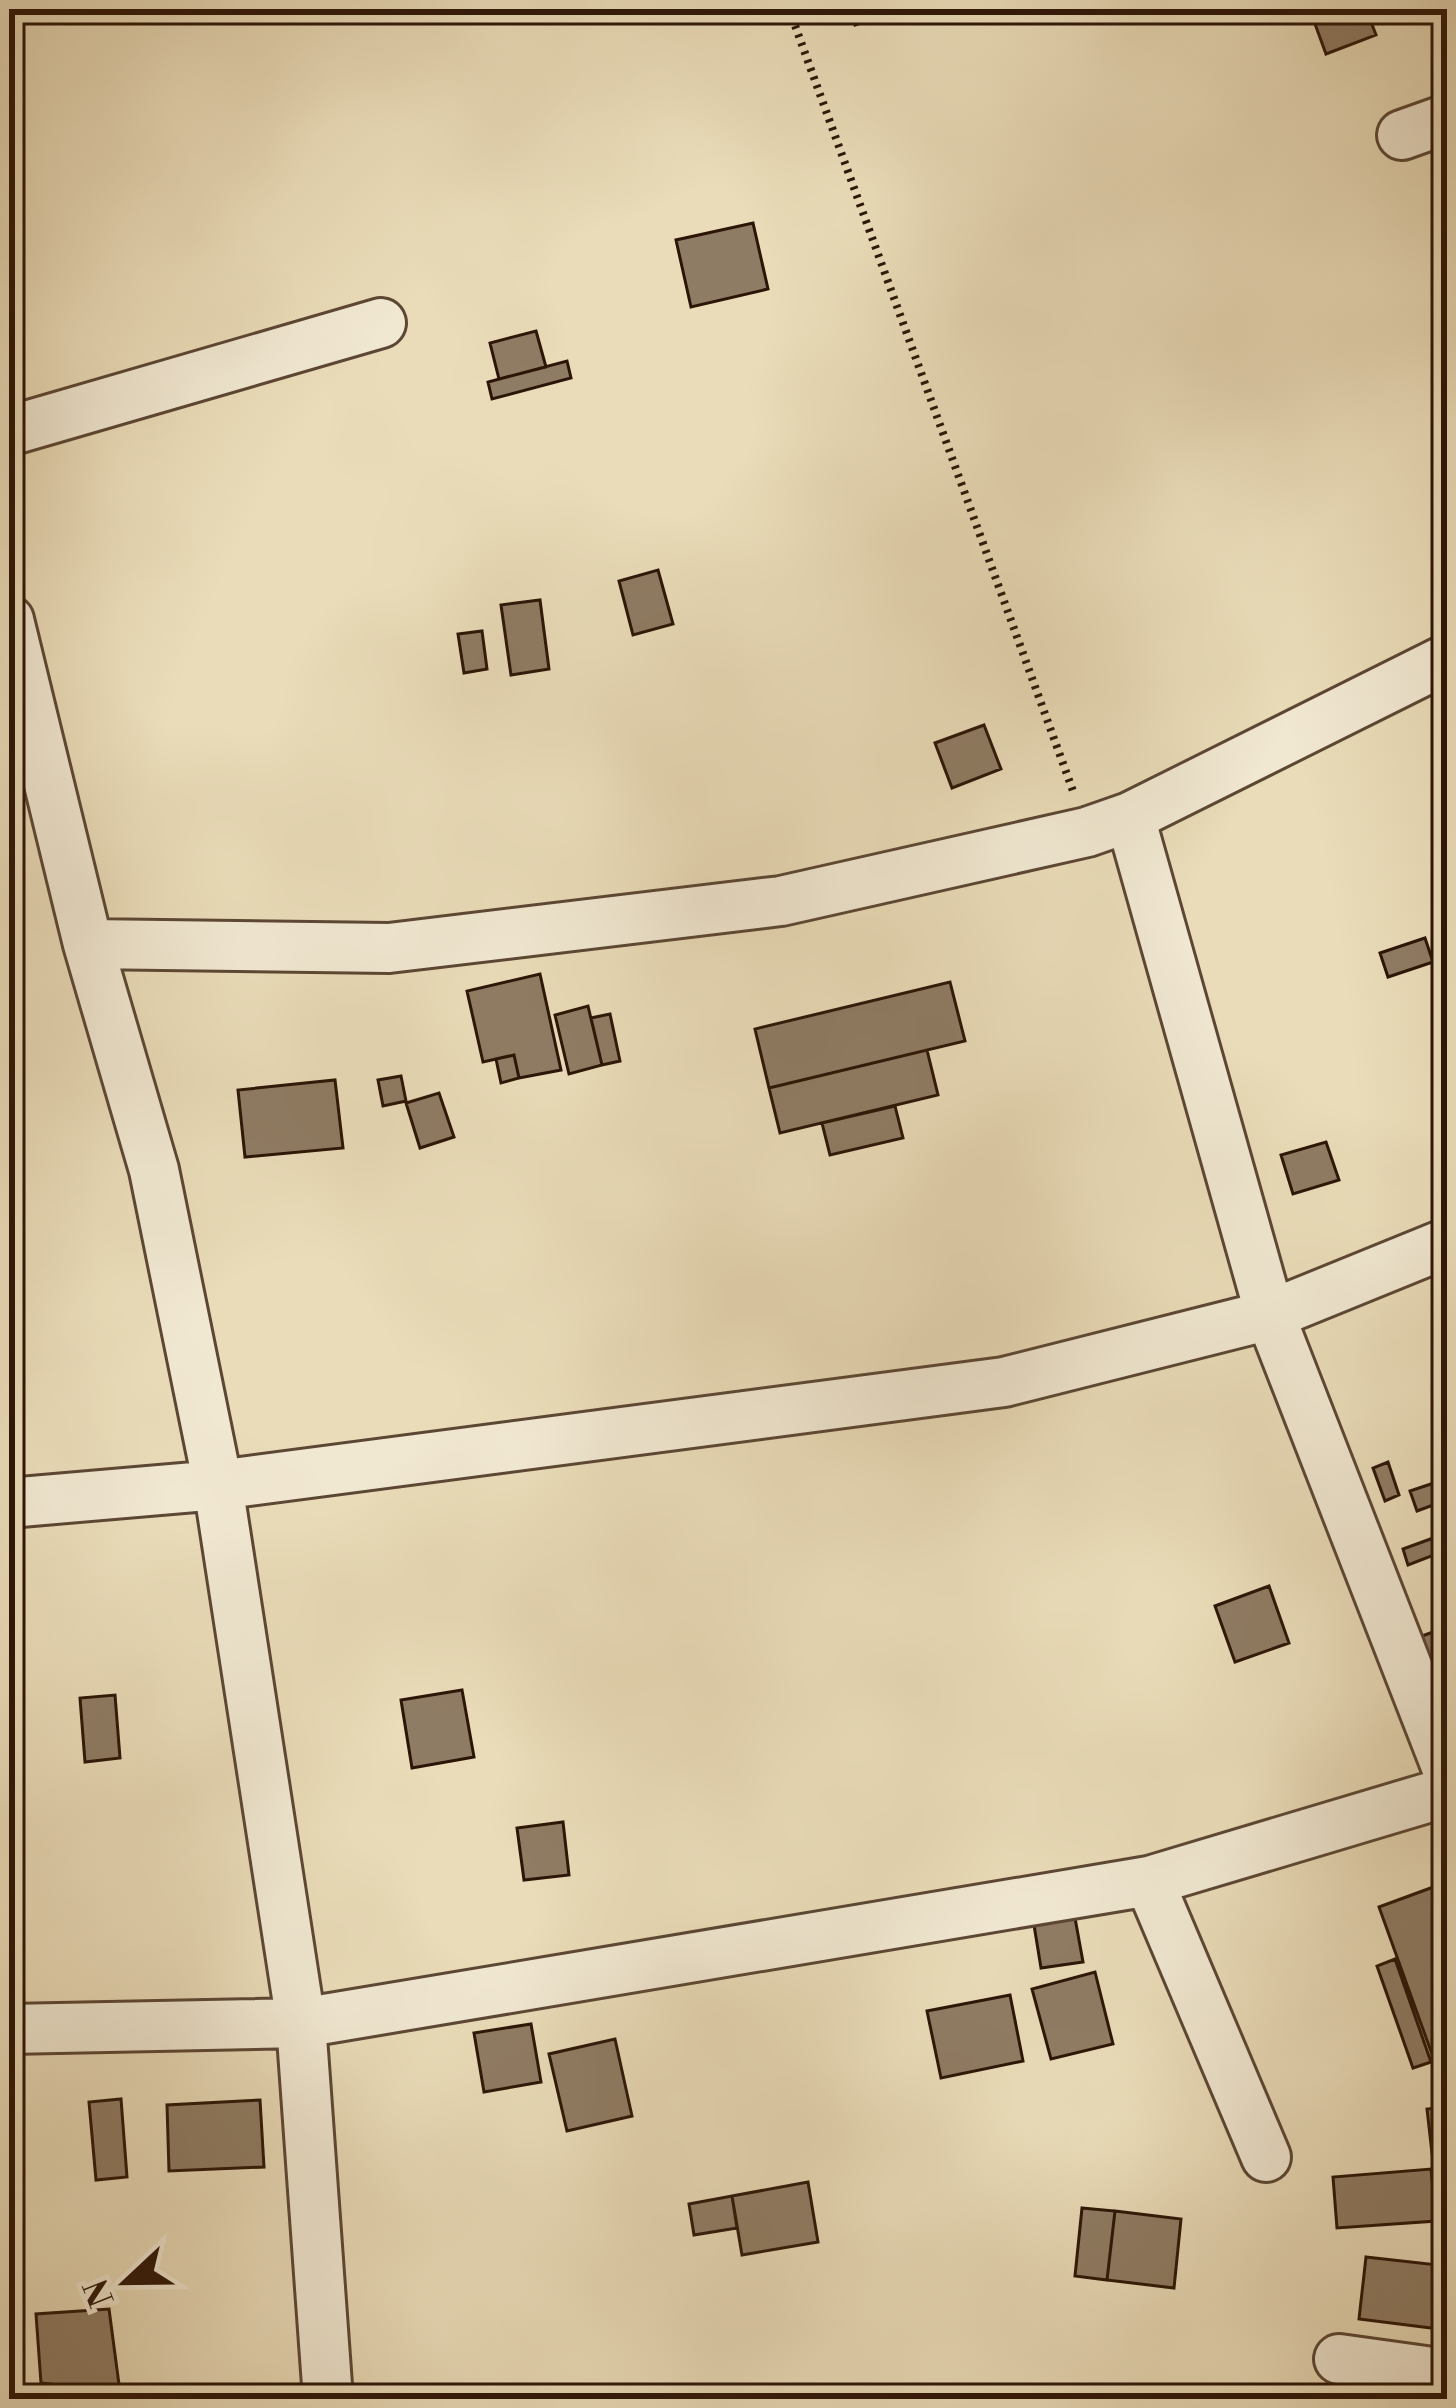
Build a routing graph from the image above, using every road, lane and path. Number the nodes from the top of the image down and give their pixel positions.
1 (789, 9) edge
2 (1447, 119) edge
3 (1402, 135) dead end
4 (381, 323) dead end
5 (9, 431) edge
6 (9, 620) edge
7 (1447, 659) edge
8 (1109, 825) junction
9 (88, 944) junction
10 (1447, 1243) edge
11 (1270, 1315) junction
12 (218, 1485) junction
13 (9, 1503) edge
14 (1447, 1769) edge
15 (1447, 1792) edge
16 (1149, 1881) junction
17 (302, 2023) junction
18 (9, 2029) edge
19 (1266, 2156) dead end
20 (1339, 2359) dead end
21 (1447, 2374) edge
22 (328, 2399) edge

1 - 8 path
2 - 3 street
4 - 5 street
6 - 9 street
7 - 8 street
8 - 9 street
8 - 11 street
9 - 12 street
10 - 11 street
11 - 12 street
11 - 14 street
12 - 13 street
12 - 17 street
15 - 16 street
16 - 17 street
16 - 19 street
17 - 18 street
17 - 22 street
20 - 21 street

